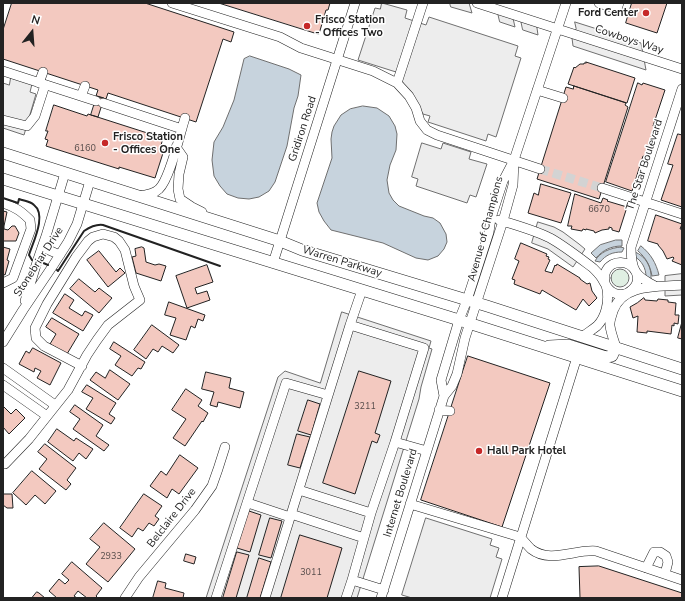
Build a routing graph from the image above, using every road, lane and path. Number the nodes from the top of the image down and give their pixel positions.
1 (355, 3) edge
2 (423, 3) edge
3 (477, 3) edge
4 (566, 3) edge
5 (600, 3) edge
6 (619, 3) edge
7 (177, 4) edge
8 (557, 29) junction
9 (337, 60) junction
10 (682, 69) edge
11 (3, 71) edge
12 (43, 72) dead end
13 (397, 83) junction
14 (42, 84) junction
15 (85, 86) dead end
16 (682, 89) edge
17 (537, 90) junction
18 (81, 96) junction
19 (563, 98) dead end
20 (185, 118) dead end
21 (3, 120) edge
22 (182, 129) junction
23 (176, 147) junction
24 (3, 153) edge
25 (514, 160) junction
26 (540, 169) tunnel mouth
27 (64, 173) junction
28 (3, 179) edge
29 (90, 181) junction
30 (602, 188) tunnel mouth
31 (58, 196) junction
32 (139, 196) junction
33 (646, 202) junction
34 (3, 203) edge
35 (83, 204) junction
36 (682, 214) edge
37 (491, 218) junction
38 (503, 221) junction
39 (223, 223) junction
40 (280, 241) junction
41 (42, 247) junction
42 (631, 247) junction
43 (60, 255) junction
44 (273, 263) junction
45 (614, 264) junction
46 (588, 265) junction
47 (635, 271) junction
48 (3, 283) edge
49 (606, 285) junction
50 (655, 286) junction
51 (682, 286) edge
52 (362, 290) junction
53 (630, 292) junction
54 (472, 302) junction
55 (610, 309) junction
56 (23, 310) junction
57 (459, 320) junction
58 (470, 323) junction
59 (350, 325) junction
60 (582, 337) junction
61 (3, 342) edge
62 (542, 346) junction
63 (616, 348) junction
64 (577, 357) junction
65 (82, 366) junction
66 (3, 368) edge
67 (682, 370) edge
68 (3, 385) edge
69 (682, 391) edge
70 (328, 395) junction
71 (444, 396) junction
72 (55, 405) junction
73 (439, 410) junction
74 (450, 411) dead end
75 (47, 416) junction
76 (395, 442) junction
77 (224, 447) dead end
78 (427, 451) junction
79 (5, 464) dead end
80 (299, 490) junction
81 (248, 503) junction
82 (410, 504) junction
83 (371, 512) junction
84 (290, 516) junction
85 (520, 537) junction
86 (364, 538) junction
87 (646, 568) junction
88 (666, 574) junction
89 (352, 580) junction
90 (682, 580) edge
91 (382, 596) edge
92 (125, 598) edge
93 (216, 598) edge
94 (265, 598) edge
95 (346, 598) edge
96 (502, 598) edge

1 - 9 street, Gridiron Road
2 - 13 street
3 - 8 street, Cowboys Way
4 - 8 street, Avenue of Champions
5 - 6 street
7 - 9 street
8 - 10 street, Cowboys Way
8 - 17 street, Avenue of Champions
9 - 13 street
9 - 40 street, Gridiron Road
11 - 14 street
12 - 14 street
13 - 25 street
14 - 18 street
14 - 21 street
15 - 18 street
16 - 33 street, The Star Boulevard
17 - 19 street
17 - 25 street, Avenue of Champions
18 - 22 street
20 - 22 street
22 - 23 street
23 - 32 street
23 - 39 street
24 - 27 main road, Warren Parkway
25 - 26 street
25 - 37 street, Avenue of Champions
25 - 38 street, Avenue of Champions
27 - 29 main road, Warren Parkway
27 - 31 street, Stonebriar Drive
28 - 31 main road, Warren Parkway
29 - 32 main road, Warren Parkway
29 - 35 street, Stonebriar Drive
30 - 33 street
31 - 35 main road, Warren Parkway
31 - 41 street, Stonebriar Drive
32 - 39 main road, Warren Parkway
33 - 36 street
33 - 42 street, The Star Boulevard
34 - 48 street
35 - 43 street, Stonebriar Drive
35 - 44 main road, Warren Parkway
37 - 38 street
37 - 54 street, Avenue of Champions
38 - 46 street
38 - 54 street, Avenue of Champions
39 - 40 main road, Warren Parkway
40 - 44 street, Gridiron Road
40 - 54 main road, Warren Parkway
41 - 43 street
41 - 56 street, Stonebriar Drive
42 - 45 street, The Star Boulevard
42 - 47 street, The Star Boulevard
43 - 56 street, Stonebriar Drive
44 - 52 main road, Warren Parkway
45 - 46 street
45 - 47 street
45 - 49 street
46 - 49 street
47 - 50 street
47 - 53 street
49 - 53 street
49 - 55 street
50 - 51 street
50 - 53 street
52 - 57 main road, Warren Parkway
52 - 59 street
53 - 55 street
54 - 57 street, Internet Boulevard
54 - 58 street, Internet Boulevard
54 - 60 main road, Warren Parkway
55 - 60 street
55 - 63 street
56 - 61 street, Stonebriar Drive
57 - 58 main road, Warren Parkway
57 - 71 street, Internet Boulevard
58 - 62 main road, Warren Parkway
58 - 71 street, Internet Boulevard
59 - 70 street
59 - 76 street
60 - 63 main road, Warren Parkway
62 - 63 main road
62 - 64 main road, Warren Parkway
63 - 67 main road, Warren Parkway
64 - 69 main road, Warren Parkway
64 - 85 street
65 - 65 street
65 - 72 street
66 - 72 street
68 - 75 street
70 - 80 street
70 - 81 street
71 - 73 street, Internet Boulevard
72 - 75 street
73 - 74 street
73 - 78 street, Internet Boulevard
75 - 79 street
76 - 78 street
76 - 83 street
77 - 92 street, Belclaire Drive
78 - 82 street, Internet Boulevard
80 - 83 street
80 - 84 street
81 - 84 street
81 - 93 street
82 - 85 street
82 - 91 street, Internet Boulevard
83 - 86 street
84 - 86 street
84 - 94 street
85 - 87 street
85 - 96 street
86 - 89 street
87 - 88 street
87 - 88 street
88 - 90 street
89 - 91 street
89 - 95 street

